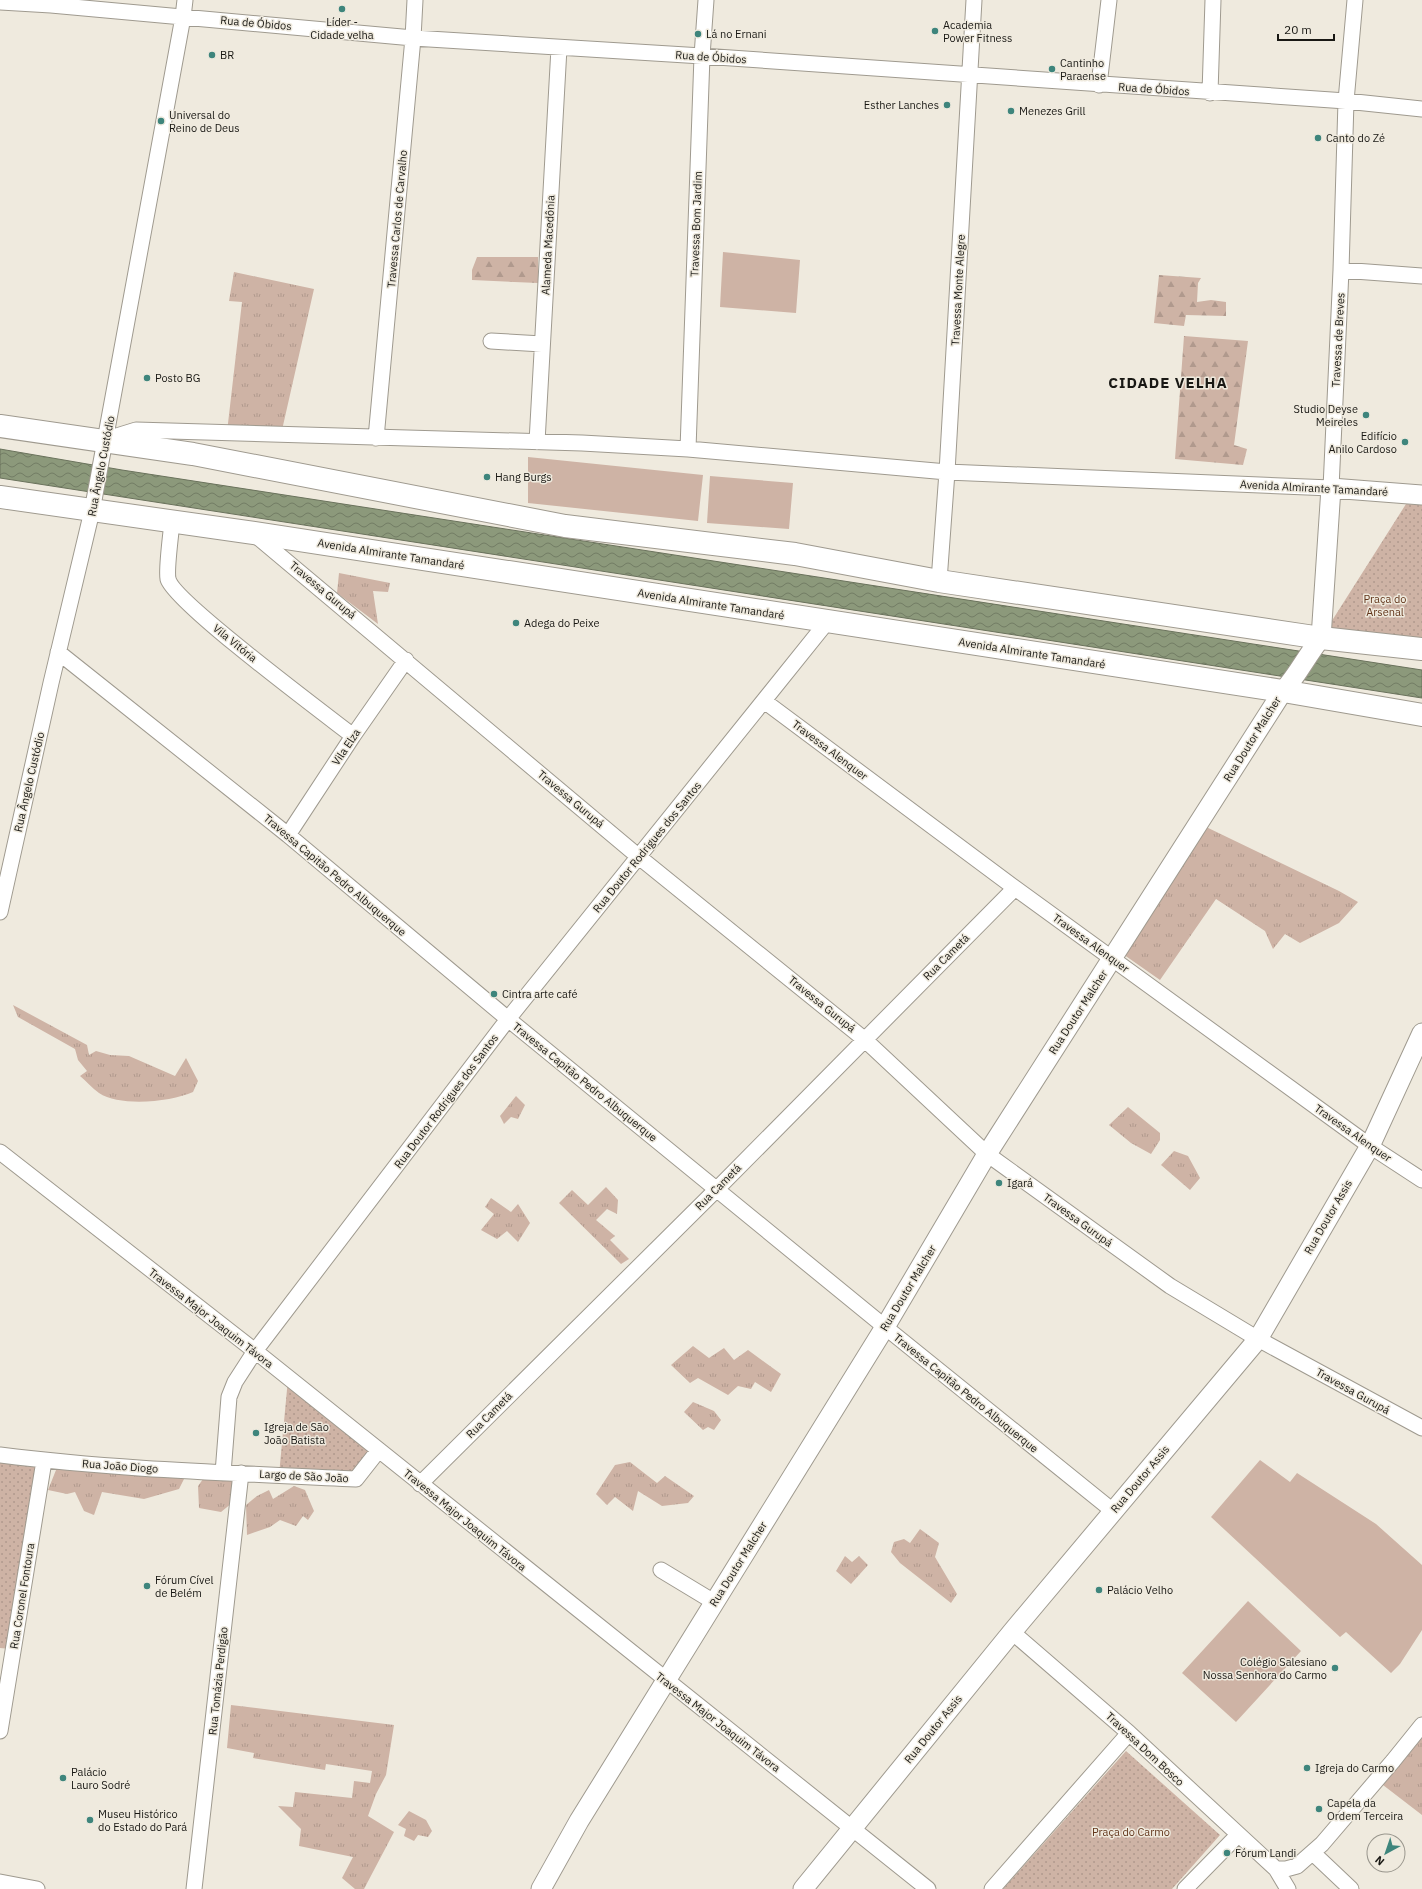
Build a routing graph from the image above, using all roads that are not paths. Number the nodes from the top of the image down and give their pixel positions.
1 (184, 0) edge
2 (415, 0) edge
3 (706, 0) edge
4 (974, 0) edge
5 (1109, 0) edge
6 (1213, 0) edge
7 (1354, 0) edge
8 (0, 2) edge
9 (51, 2) edge
10 (183, 17) junction
11 (413, 38) junction
12 (559, 48) junction
13 (702, 56) junction
14 (970, 75) junction
15 (1099, 85) junction
16 (1210, 93) junction
17 (1346, 102) junction
18 (1422, 109) edge
19 (1341, 270) junction
20 (1422, 276) edge
21 (491, 341) dead end
22 (542, 344) junction
23 (0, 426) edge
24 (376, 438) junction
25 (106, 440) junction
26 (537, 442) junction
27 (688, 449) junction
28 (947, 472) junction
29 (1331, 488) junction
30 (1422, 495) edge
31 (0, 497) edge
32 (94, 505) junction
33 (172, 522) junction
34 (254, 533) junction
35 (939, 581) junction
36 (827, 622) junction
37 (1317, 643) junction
38 (1422, 649) edge
39 (58, 652) junction
40 (406, 660) junction
41 (1288, 686) junction
42 (764, 701) junction
43 (1422, 715) edge
44 (353, 736) junction
45 (288, 835) junction
46 (639, 857) junction
47 (5, 860) edge
48 (1015, 888) junction
49 (0, 912) edge
50 (1113, 959) junction
51 (508, 1019) junction
52 (1422, 1033) edge
53 (864, 1039) junction
54 (1370, 1146) junction
55 (0, 1152) edge
56 (987, 1154) junction
57 (1422, 1180) edge
58 (717, 1189) junction
59 (885, 1327) junction
60 (1258, 1339) junction
61 (255, 1351) junction
62 (1422, 1428) edge
63 (378, 1451) junction
64 (0, 1455) edge
65 (44, 1461) junction
66 (223, 1473) junction
67 (241, 1473) junction
68 (420, 1484) junction
69 (1113, 1511) junction
70 (661, 1570) dead end
71 (714, 1602) junction
72 (1012, 1632) junction
73 (6, 1654) edge
74 (665, 1680) junction
75 (1422, 1725) edge
76 (0, 1731) edge
77 (1129, 1733) junction
78 (852, 1828) junction
79 (1238, 1835) junction
80 (1313, 1853) junction
81 (1276, 1869) junction
82 (0, 1882) edge
83 (37, 1889) edge
84 (194, 1889) edge
85 (541, 1889) edge
86 (803, 1889) edge
87 (928, 1889) edge
88 (992, 1889) edge
89 (1186, 1889) edge
90 (1288, 1889) edge
91 (1351, 1889) edge

1 - 10 street, Rua Ângelo Custódio
2 - 11 street, Travessa Carlos de Carvalho
3 - 13 street, Travessa Bom Jardim
4 - 14 street, Travessa Monte Alegre
5 - 15 street
6 - 16 street
7 - 17 street, Travessa de Breves
8 - 9 street, Rua de Óbidos
9 - 10 street, Rua de Óbidos
10 - 11 street, Rua de Óbidos
10 - 25 street, Rua Ângelo Custódio
11 - 12 street, Rua de Óbidos
11 - 24 street, Travessa Carlos de Carvalho
12 - 13 street, Rua de Óbidos
12 - 22 street, Alameda Macedônia
13 - 14 street, Rua de Óbidos
13 - 27 street, Travessa Bom Jardim
14 - 15 street, Rua de Óbidos
14 - 28 street, Travessa Monte Alegre
15 - 16 street, Rua de Óbidos
16 - 17 street, Rua de Óbidos
17 - 18 street, Rua de Óbidos
17 - 19 street, Travessa de Breves
19 - 20 street
19 - 29 street, Travessa de Breves
21 - 22 street
22 - 26 street, Alameda Macedônia
23 - 25 main road, Avenida Almirante Tamandaré
24 - 25 street, Avenida Almirante Tamandaré
24 - 26 street, Avenida Almirante Tamandaré
25 - 32 street, Rua Ângelo Custódio
25 - 35 main road, Avenida Almirante Tamandaré
26 - 27 street, Avenida Almirante Tamandaré
27 - 28 street, Avenida Almirante Tamandaré
28 - 29 street, Avenida Almirante Tamandaré
28 - 35 street, Travessa Monte Alegre
29 - 30 street, Avenida Almirante Tamandaré
29 - 37 street, Travessa de Breves
31 - 32 main road, Avenida Almirante Tamandaré
32 - 33 main road, Avenida Almirante Tamandaré
32 - 39 street, Rua Ângelo Custódio
33 - 34 main road, Avenida Almirante Tamandaré
33 - 44 street, Vila Vitória
34 - 36 main road, Avenida Almirante Tamandaré
34 - 40 street, Travessa Gurupá
35 - 37 main road, Avenida Almirante Tamandaré
36 - 41 main road, Avenida Almirante Tamandaré
36 - 42 street, Rua Doutor Rodrigues dos Santos
37 - 38 main road, Avenida Almirante Tamandaré
37 - 41 street, Travessa de Breves
39 - 45 street, Travessa Capitão Pedro Albuquerque
39 - 47 street, Rua Ângelo Custódio
40 - 44 street, Vila Elza
40 - 46 street, Travessa Gurupá
41 - 43 main road, Avenida Almirante Tamandaré
41 - 50 street, Rua Doutor Malcher
42 - 46 street, Rua Doutor Rodrigues dos Santos
42 - 48 street, Travessa Alenquer
44 - 45 street, Vila Elza
45 - 51 street, Travessa Capitão Pedro Albuquerque
46 - 51 street, Rua Doutor Rodrigues dos Santos
46 - 53 street, Travessa Gurupá
47 - 49 street, Rua Ângelo Custódio
48 - 50 street, Travessa Alenquer
48 - 53 street, Rua Cametá
50 - 54 street, Travessa Alenquer
50 - 56 street, Rua Doutor Malcher
51 - 58 street, Travessa Capitão Pedro Albuquerque
51 - 61 street, Rua Doutor Rodrigues dos Santos
52 - 54 street, Rua Doutor Assis
53 - 56 street, Travessa Gurupá
53 - 58 street, Rua Cametá
54 - 57 street, Travessa Alenquer
54 - 60 street, Rua Doutor Assis
55 - 61 street, Travessa Major Joaquim Távora
56 - 59 street, Rua Doutor Malcher
56 - 60 street, Travessa Gurupá
58 - 59 street, Travessa Capitão Pedro Albuquerque
58 - 68 street, Rua Cametá
59 - 69 street, Travessa Capitão Pedro Albuquerque
59 - 71 street, Rua Doutor Malcher
60 - 62 street, Travessa Gurupá
60 - 69 street, Rua Doutor Assis
61 - 63 street, Travessa Major Joaquim Távora
61 - 66 street, Rua Doutor Rodrigues dos Santos
63 - 67 street, Largo de São João
63 - 68 street, Travessa Major Joaquim Távora
64 - 65 street, Rua João Diogo
65 - 66 street, Rua João Diogo
65 - 73 street, Rua Coronel Fontoura
66 - 67 street, Rua João Diogo
67 - 84 street, Rua Tomázia Perdigão
68 - 74 street, Travessa Major Joaquim Távora
69 - 72 street, Rua Doutor Assis
70 - 71 street
71 - 74 street, Rua Doutor Malcher
72 - 77 street, Travessa Dom Bosco
72 - 78 street, Rua Doutor Assis
73 - 76 street, Rua Coronel Fontoura
74 - 78 street, Travessa Major Joaquim Távora
74 - 85 street, Rua Doutor Malcher
75 - 80 street
77 - 79 street, Travessa Dom Bosco
77 - 88 street
78 - 86 street, Rua Doutor Assis
78 - 87 street, Travessa Major Joaquim Távora
79 - 81 street, Travessa Dom Bosco
79 - 89 street
80 - 81 street
80 - 91 street
81 - 90 street, Travessa Dom Bosco
82 - 83 street

